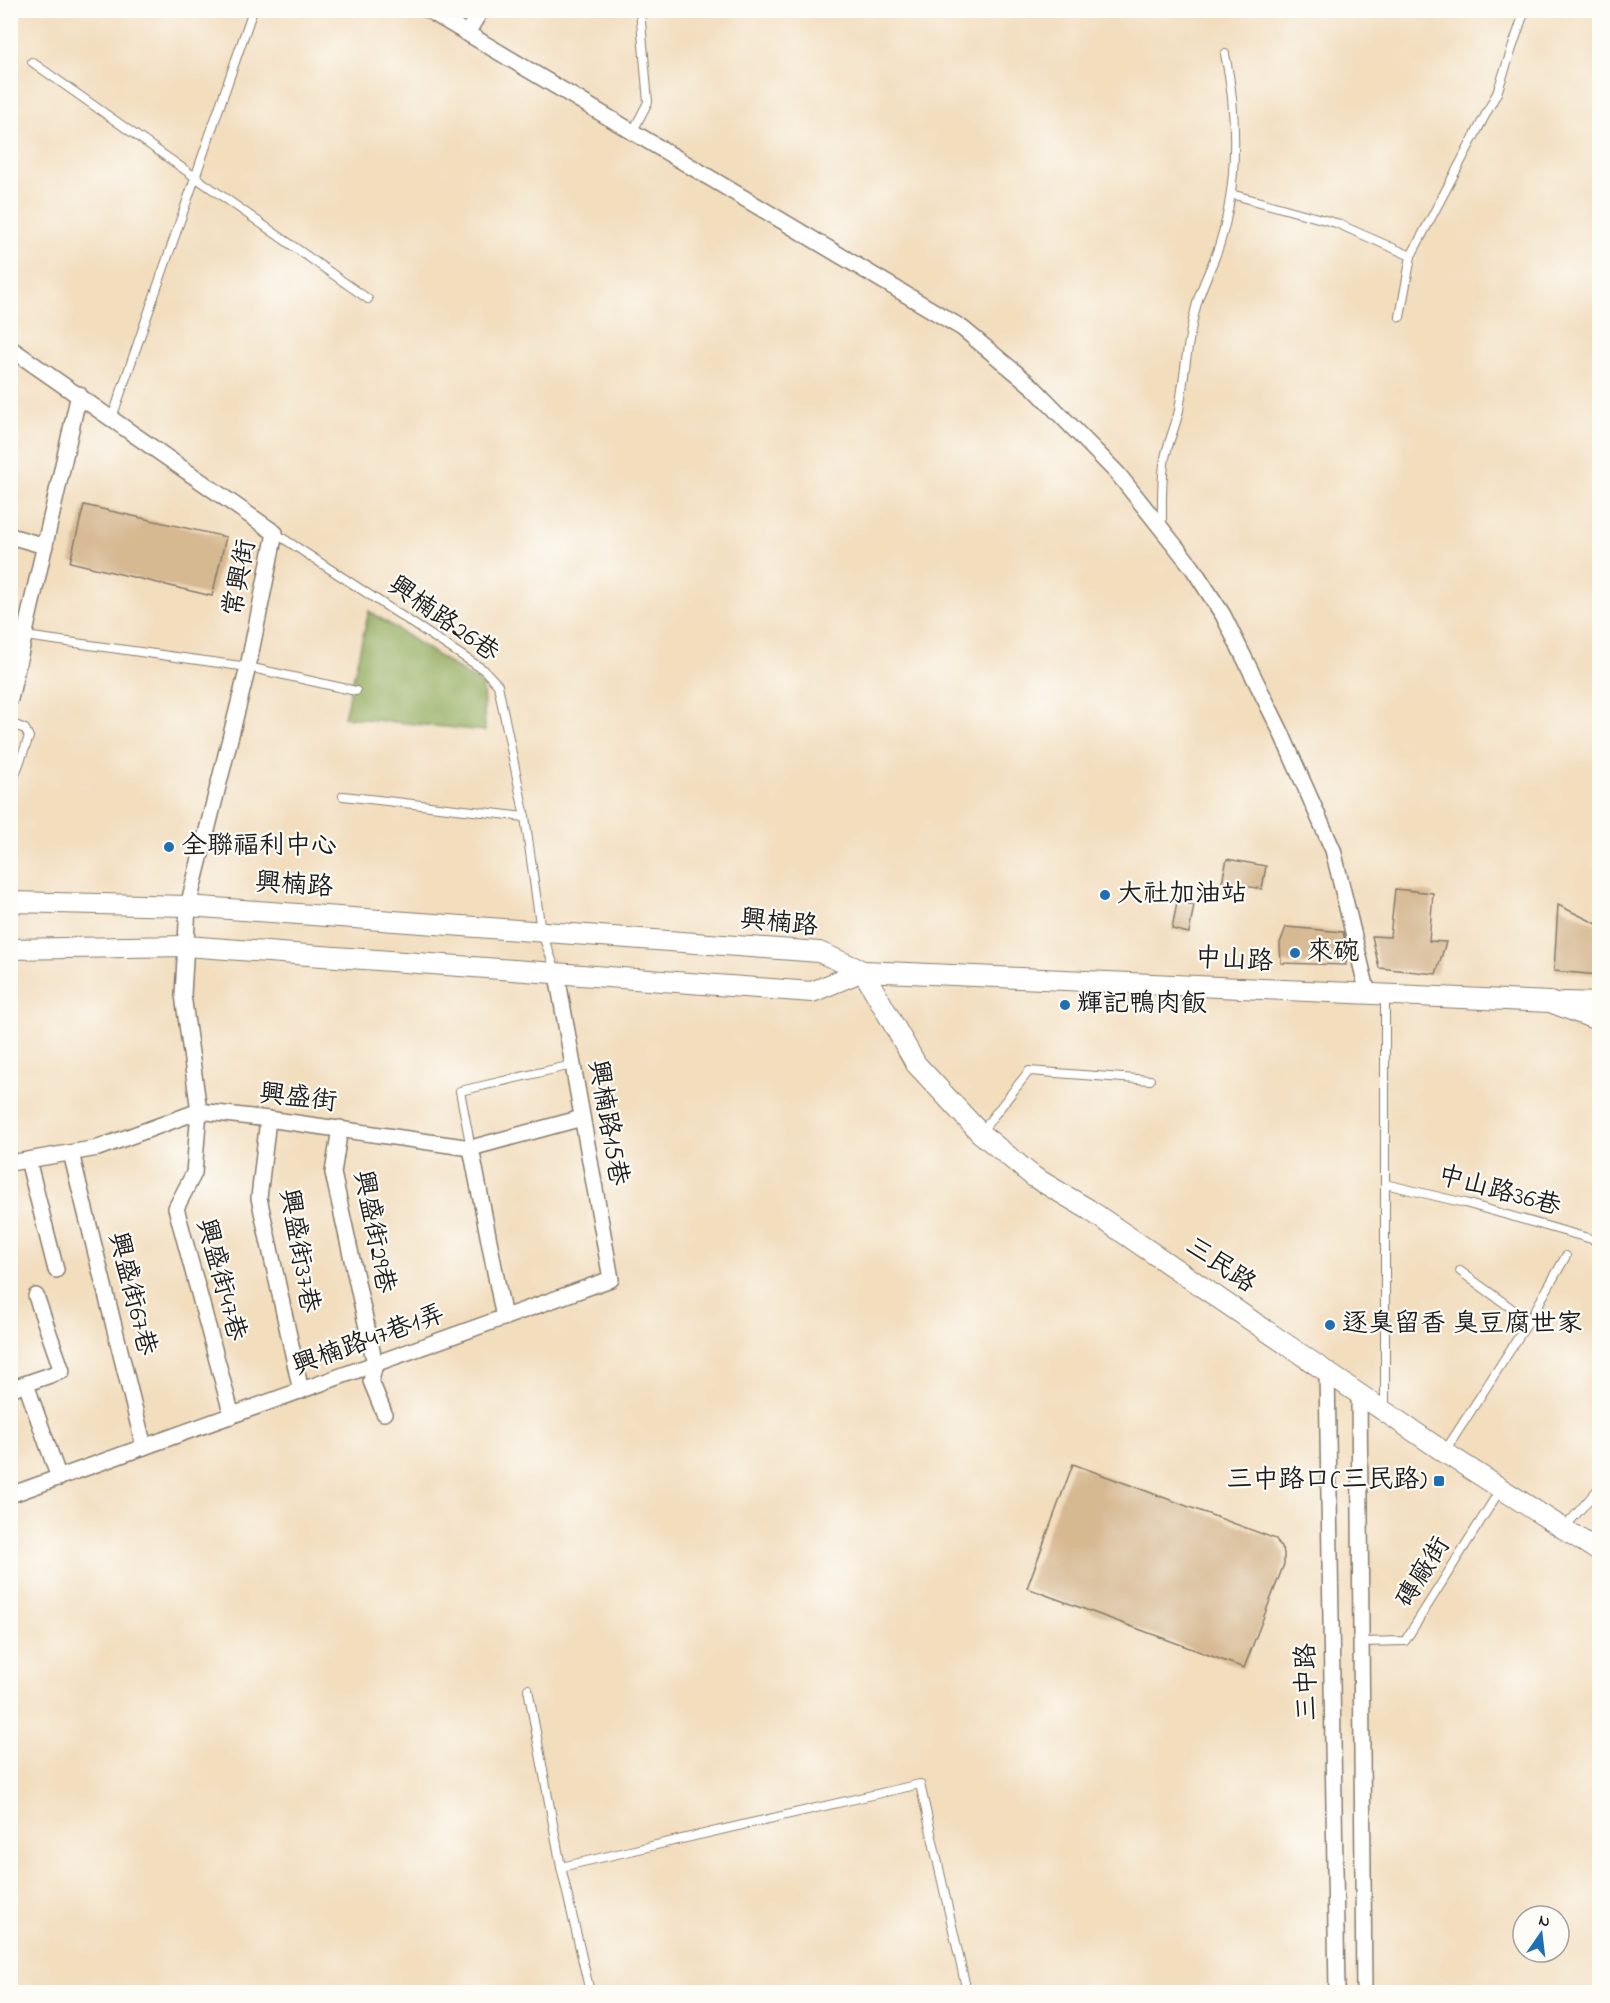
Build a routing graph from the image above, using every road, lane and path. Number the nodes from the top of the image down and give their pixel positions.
1 (253, 10) edge
2 (428, 10) edge
3 (481, 10) edge
4 (640, 10) edge
5 (1525, 10) edge
6 (466, 33) junction
7 (1225, 54) dead end
8 (32, 62) dead end
9 (633, 131) junction
10 (195, 180) junction
11 (1231, 194) junction
12 (1411, 256) junction
13 (368, 299) dead end
14 (1400, 317) dead end
15 (10, 348) edge
16 (79, 394) junction
17 (112, 418) junction
18 (1162, 530) junction
19 (275, 532) junction
20 (10, 536) edge
21 (45, 546) junction
22 (25, 636) junction
23 (248, 667) junction
24 (356, 691) dead end
25 (10, 699) edge
26 (10, 723) edge
27 (10, 788) edge
28 (343, 795) dead end
29 (525, 817) junction
30 (10, 902) edge
31 (188, 906) junction
32 (541, 931) junction
33 (186, 946) junction
34 (10, 949) edge
35 (863, 971) junction
36 (557, 975) junction
37 (1377, 994) junction
38 (1550, 1002) junction
39 (1599, 1003) edge
40 (1599, 1021) edge
41 (572, 1065) junction
42 (1150, 1080) dead end
43 (199, 1111) junction
44 (582, 1118) junction
45 (268, 1119) junction
46 (340, 1128) junction
47 (980, 1133) junction
48 (471, 1148) junction
49 (71, 1153) junction
50 (28, 1160) junction
51 (10, 1163) edge
52 (1385, 1184) junction
53 (1598, 1238) edge
54 (1566, 1256) dead end
55 (56, 1270) dead end
56 (1460, 1270) dead end
57 (611, 1279) joint
58 (36, 1296) dead end
59 (504, 1318) junction
60 (1529, 1321) junction
61 (375, 1364) junction
62 (1327, 1371) junction
63 (26, 1384) junction
64 (10, 1389) edge
65 (301, 1391) junction
66 (1359, 1393) junction
67 (1385, 1411) junction
68 (384, 1413) dead end
69 (232, 1416) junction
70 (144, 1447) junction
71 (1444, 1452) junction
72 (59, 1478) junction
73 (1599, 1487) edge
74 (1501, 1489) junction
75 (10, 1495) edge
76 (1563, 1529) junction
77 (1599, 1552) edge
78 (1361, 1642) junction
79 (528, 1689) dead end
80 (561, 1867) junction
81 (590, 1992) edge
82 (967, 1992) edge
83 (1338, 1992) edge
84 (1364, 1992) edge

1 - 10 lane
2 - 6 street
3 - 6 street
4 - 9 lane
5 - 12 lane
6 - 9 street
7 - 11 lane
8 - 10 lane
9 - 18 street
10 - 13 lane
10 - 17 lane
11 - 12 lane
11 - 18 lane
12 - 14 lane
15 - 16 street, 常興街
16 - 17 street, 常興街
16 - 21 street
17 - 19 street, 常興街
18 - 37 street
19 - 23 street, 常興街
19 - 29 lane, 興楠路26巷
20 - 21 street
21 - 22 street
22 - 23 lane
22 - 25 street
23 - 24 lane
23 - 31 street, 常興街
26 - 27 lane
28 - 29 lane
29 - 32 lane, 興楠路26巷
30 - 31 street, 興楠路
31 - 32 street, 興楠路
31 - 33 street, 常興街
32 - 35 street, 興楠路
32 - 36 lane, 興楠路26巷
33 - 34 street
33 - 36 street
33 - 43 street, 興盛街47巷
35 - 36 street
35 - 37 street, 中山路
35 - 47 street, 三民路
36 - 41 street, 興楠路15巷
37 - 38 street, 中山路
37 - 52 lane
38 - 39 street
38 - 40 street, 中山路
41 - 44 street, 興楠路15巷
41 - 48 lane
42 - 47 lane
43 - 45 street, 興盛街
43 - 49 street, 興盛街
43 - 69 street, 興盛街47巷
44 - 48 street, 興盛街
44 - 57 street, 興楠路15巷
45 - 46 street, 興盛街
45 - 65 street, 興盛街37巷
46 - 48 street, 興盛街
46 - 61 street, 興盛街29巷
47 - 62 street, 三民路
48 - 59 street
49 - 50 street, 興盛街
49 - 70 street, 興盛街67巷
50 - 51 street, 興盛街
50 - 55 street
52 - 53 lane, 中山路36巷
52 - 67 lane
54 - 60 lane
56 - 60 lane
57 - 59 street, 興楠路47巷1弄
58 - 63 street
59 - 61 street, 興楠路47巷1弄
60 - 71 lane
61 - 65 street, 興楠路47巷1弄
61 - 68 street, 興盛街29巷
62 - 66 street, 三民路
62 - 83 street, 三中路
63 - 64 street
63 - 72 street
65 - 69 street, 興楠路47巷1弄
66 - 67 street, 三民路
66 - 78 street
67 - 71 street, 三民路
69 - 70 street, 興楠路47巷1弄
70 - 72 street, 興楠路47巷1弄
71 - 74 street, 三民路
72 - 75 street, 興楠路47巷1弄
73 - 76 lane
74 - 76 street, 三民路
74 - 78 lane, 磚廠街
76 - 77 street, 三民路
78 - 84 street
79 - 80 lane
80 - 81 lane
80 - 82 lane

